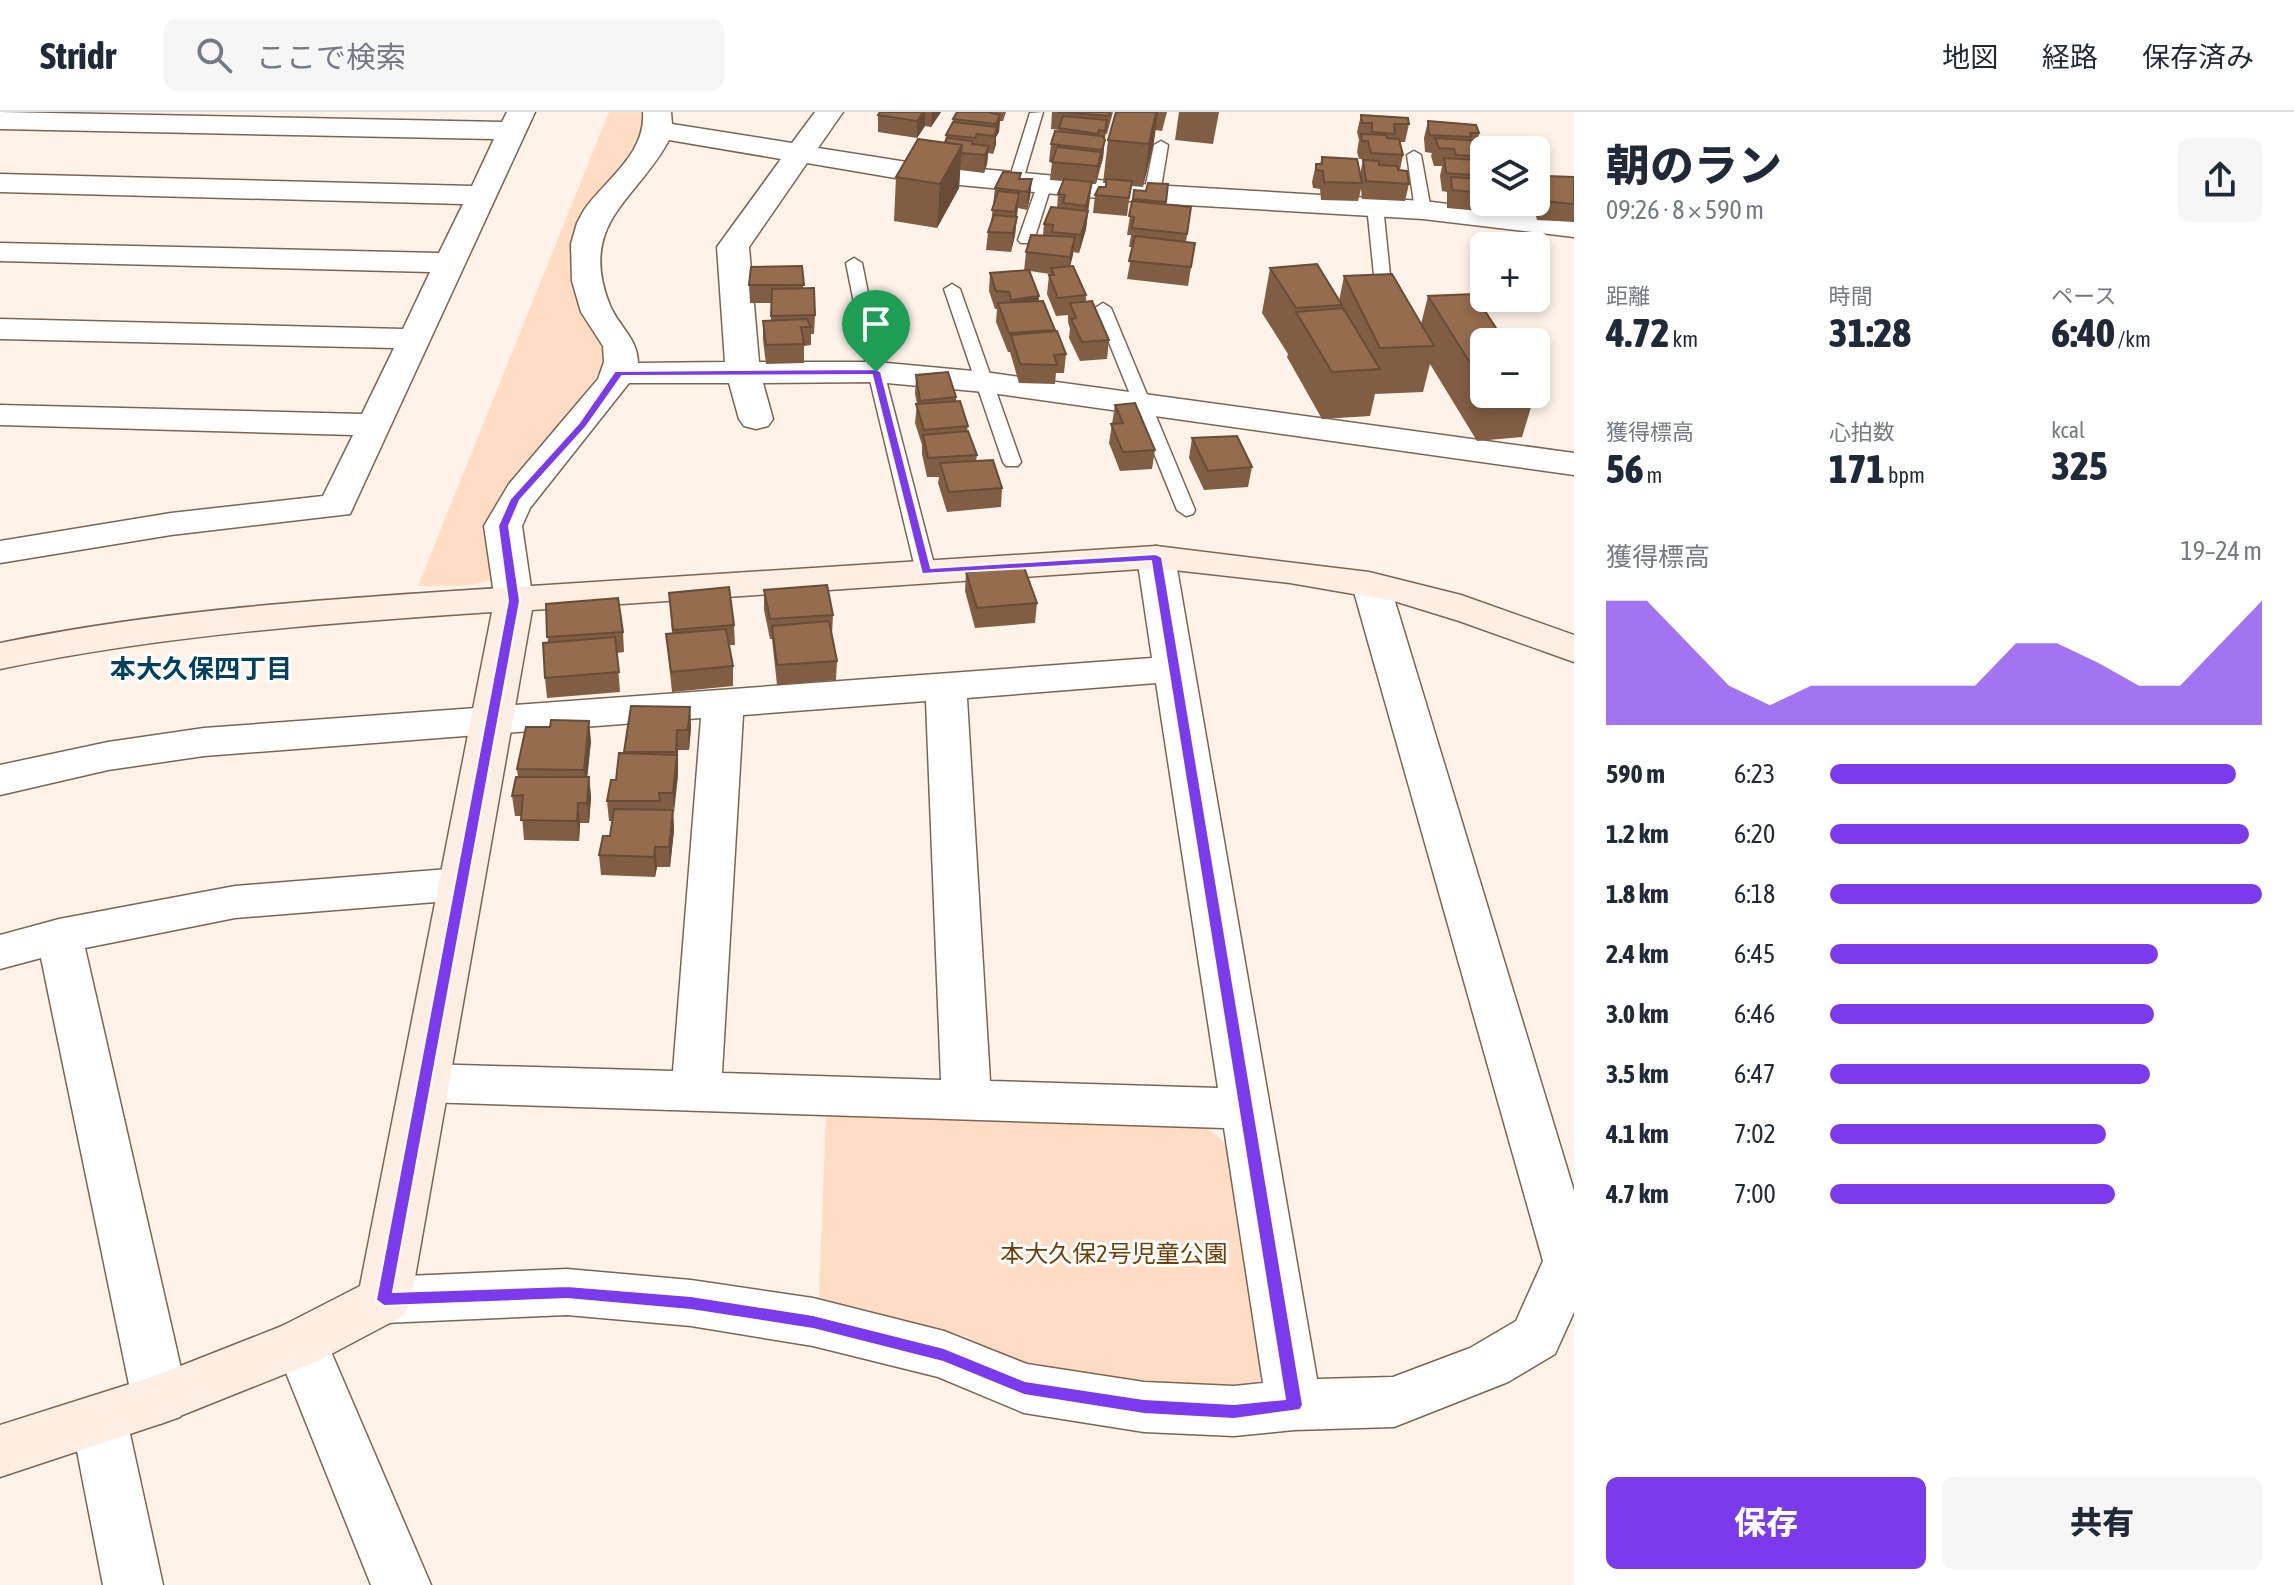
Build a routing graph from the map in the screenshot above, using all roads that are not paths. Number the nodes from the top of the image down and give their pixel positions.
1 (829, 112) edge
2 (1037, 113) edge
3 (0, 120) edge
4 (658, 121) edge
5 (516, 122) edge
6 (1161, 145) dead end
7 (799, 153) junction
8 (1414, 155) dead end
9 (1030, 181) junction
10 (0, 183) edge
11 (1152, 194) junction
12 (481, 195) junction
13 (1375, 206) junction
14 (1423, 210) junction
15 (1574, 228) edge
16 (1026, 240) edge
17 (0, 252) edge
18 (449, 263) junction
19 (854, 263) dead end
20 (1382, 275) edge
21 (952, 289) dead end
22 (1103, 308) dead end
23 (0, 329) edge
24 (413, 339) junction
25 (743, 372) junction
26 (876, 372) junction
27 (619, 373) junction
28 (984, 382) junction
29 (1145, 404) junction
30 (0, 415) edge
31 (756, 419) dead end
32 (374, 425) junction
33 (1012, 462) dead end
34 (1574, 464) edge
35 (1186, 510) dead end
36 (0, 552) edge
37 (1156, 557) junction
38 (926, 572) junction
39 (1371, 585) junction
40 (514, 601) junction
41 (1574, 649) edge
42 (0, 656) edge
43 (1175, 669) junction
44 (946, 685) junction
45 (723, 701) junction
46 (490, 721) junction
47 (0, 780) edge
48 (461, 884) junction
49 (59, 936) junction
50 (0, 952) edge
51 (425, 1083) junction
52 (696, 1092) junction
53 (966, 1100) junction
54 (1246, 1109) junction
55 (1572, 1259) edge
56 (384, 1300) junction
57 (301, 1343) junction
58 (160, 1399) junction
59 (1294, 1405) junction
60 (99, 1420) junction
61 (0, 1451) edge
62 (133, 1585) edge
63 (401, 1585) edge

1 - 7 street
2 - 9 lane
3 - 5 street
4 - 7 street
4 - 27 street
5 - 12 street
6 - 11 lane
7 - 9 street
7 - 25 street
8 - 14 lane
9 - 11 street
9 - 16 lane
10 - 12 street
11 - 13 street
12 - 18 street
13 - 14 street
13 - 20 lane
14 - 15 street
17 - 18 street
18 - 24 street
19 - 26 lane
21 - 28 lane
22 - 29 lane
23 - 24 street
24 - 32 street
25 - 26 street
25 - 27 street
25 - 31 street
26 - 28 street
26 - 38 lane
27 - 40 street
28 - 29 street
28 - 33 lane
29 - 34 street
29 - 35 lane
30 - 32 street
32 - 36 street
37 - 38 street
37 - 39 street
37 - 43 street
38 - 40 street
39 - 41 street
39 - 55 street
40 - 42 street
40 - 46 street
43 - 44 street
43 - 54 street
44 - 45 street
44 - 53 street
45 - 46 street
45 - 52 street
46 - 47 street
46 - 48 street
48 - 49 street
48 - 51 street
49 - 50 street
49 - 58 street
51 - 52 street
51 - 56 street
52 - 53 street
53 - 54 street
54 - 59 street
55 - 59 street
56 - 57 street
56 - 59 street
57 - 58 street
57 - 63 street
58 - 60 street
60 - 61 street
60 - 62 street

